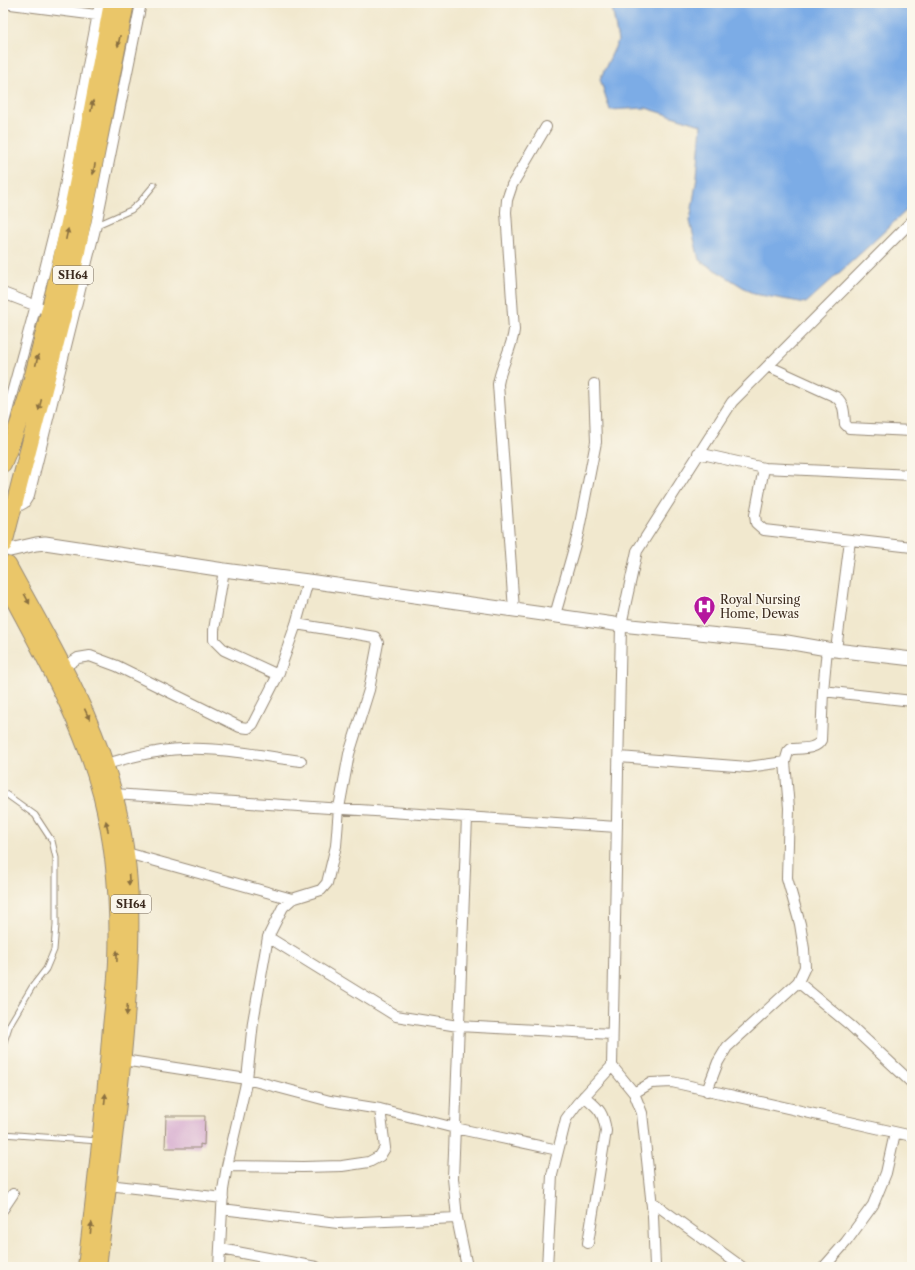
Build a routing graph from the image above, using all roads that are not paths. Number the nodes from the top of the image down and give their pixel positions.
1 (3, 3) edge
2 (100, 3) edge
3 (126, 3) edge
4 (141, 3) edge
5 (107, 12) edge
6 (546, 127) dead end
7 (154, 185) dead end
8 (912, 221) edge
9 (89, 228) junction
10 (3, 293) edge
11 (42, 308) junction
12 (768, 366) junction
13 (594, 384) dead end
14 (3, 426) edge
15 (912, 431) edge
16 (698, 454) junction
17 (3, 464) edge
18 (764, 468) junction
19 (912, 475) edge
20 (850, 540) junction
21 (912, 547) edge
22 (5, 558) edge
23 (224, 570) junction
24 (308, 581) junction
25 (514, 610) junction
26 (555, 615) junction
27 (296, 624) junction
28 (622, 625) junction
29 (832, 649) junction
30 (912, 659) edge
31 (64, 667) junction
32 (278, 676) junction
33 (823, 691) junction
34 (912, 701) edge
35 (618, 757) junction
36 (301, 761) dead end
37 (785, 762) junction
38 (105, 764) junction
39 (3, 792) edge
40 (114, 794) junction
41 (339, 808) junction
42 (467, 817) junction
43 (617, 827) junction
44 (127, 854) junction
45 (292, 899) junction
46 (268, 937) junction
47 (798, 982) junction
48 (458, 1026) junction
49 (612, 1034) junction
50 (3, 1045) edge
51 (123, 1060) junction
52 (612, 1066) junction
53 (247, 1078) junction
54 (912, 1083) edge
55 (707, 1091) junction
56 (634, 1093) junction
57 (584, 1096) junction
58 (380, 1109) junction
59 (455, 1128) junction
60 (895, 1133) junction
61 (3, 1134) edge
62 (912, 1136) edge
63 (101, 1141) junction
64 (558, 1150) junction
65 (227, 1166) junction
66 (108, 1185) junction
67 (13, 1194) dead end
68 (223, 1198) junction
69 (651, 1201) junction
70 (3, 1209) edge
71 (222, 1209) junction
72 (457, 1218) junction
73 (588, 1243) dead end
74 (220, 1249) junction
75 (86, 1267) edge
76 (98, 1267) edge
77 (219, 1267) edge
78 (316, 1267) edge
79 (467, 1267) edge
80 (547, 1267) edge
81 (655, 1267) edge
82 (742, 1267) edge
83 (824, 1267) edge

1 - 5 street
2 - 5 street
3 -> 9 main road, SH64
4 - 9 street
5 - 11 main road, SH64
6 - 25 street
7 - 9 lane
8 - 12 street
9 - 22 main road, SH64
10 - 11 street
11 - 14 street
17 -> 11 main road, SH64
12 - 15 street
12 - 16 street
13 - 26 street
16 - 18 street
16 - 28 street
18 - 19 street
18 - 20 street
20 - 21 street
20 - 29 street
22 - 23 street
22 -> 31 main road, SH64
63 -> 22 main road, SH64
23 - 24 street
23 - 32 street
24 - 25 street
24 - 27 street
25 - 26 street
26 - 28 street
27 - 32 street
27 - 41 street
28 - 29 street
28 - 35 street
29 - 30 street
29 - 33 street
31 - 32 street
31 -> 38 main road, SH64
33 - 34 street
33 - 37 street
35 - 37 street
35 - 43 street
36 - 38 street
37 - 47 street
38 - 40 main road, SH64
39 - 50 lane
40 - 41 street
40 - 44 main road, SH64
41 - 42 street
41 - 45 street
42 - 43 street
42 - 48 street
43 - 49 street
44 - 45 street
44 -> 51 main road, SH64
45 - 46 street
46 - 48 street
46 - 53 street
47 - 54 street
47 - 55 street
48 - 49 street
48 - 59 street
49 - 52 street
51 - 53 street
51 - 66 main road, SH64
52 - 56 street
52 - 57 street
53 - 58 street
53 - 65 street
55 - 56 street
55 - 60 street
56 - 69 street
57 - 64 street
57 - 73 street
58 - 59 street
58 - 65 street
59 - 64 street
59 - 72 street
60 - 62 street
60 - 83 street
61 - 63 lane
75 -> 63 main road, SH64
64 - 80 street
65 - 68 street
66 - 68 street
66 - 76 main road, SH64
67 - 70 street
68 - 71 street
69 - 81 street
69 - 82 street
71 - 72 street
71 - 74 street
72 - 79 street
74 - 77 street
74 - 78 street

